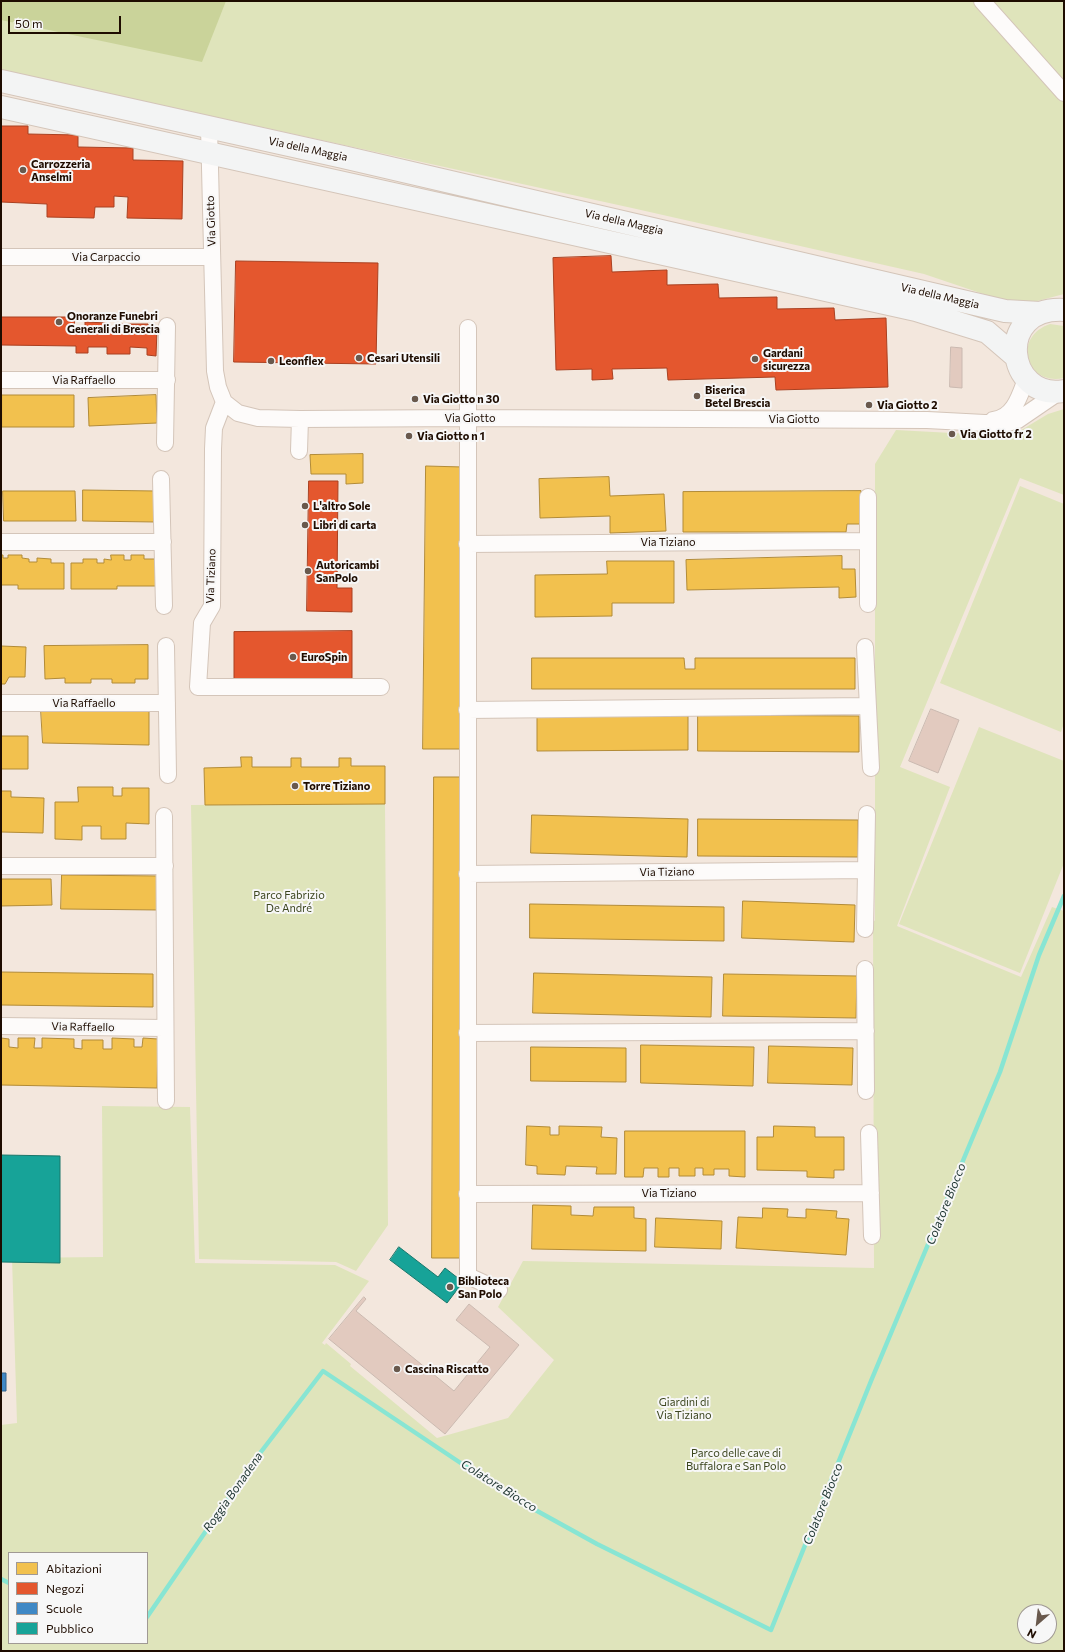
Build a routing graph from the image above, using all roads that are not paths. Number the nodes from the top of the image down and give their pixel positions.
1 (982, 1) edge
2 (1, 81) edge
3 (1064, 93) edge
4 (1, 107) edge
5 (209, 128) junction
6 (209, 153) junction
7 (1, 257) edge
8 (212, 257) junction
9 (1055, 309) edge
10 (167, 326) dead end
11 (468, 328) dead end
12 (1015, 356) junction
13 (1026, 379) junction
14 (1, 380) edge
15 (167, 380) junction
16 (1061, 391) edge
17 (224, 402) junction
18 (467, 418) junction
19 (300, 419) junction
20 (970, 422) junction
21 (165, 442) dead end
22 (299, 451) dead end
23 (161, 479) dead end
24 (868, 497) dead end
25 (868, 541) junction
26 (1, 542) edge
27 (163, 542) junction
28 (467, 544) junction
29 (868, 604) dead end
30 (164, 606) dead end
31 (166, 646) dead end
32 (865, 647) dead end
33 (381, 687) dead end
34 (1, 703) edge
35 (167, 703) junction
36 (868, 706) junction
37 (467, 710) junction
38 (871, 768) dead end
39 (168, 775) dead end
40 (867, 814) dead end
41 (164, 816) dead end
42 (1, 866) edge
43 (165, 866) junction
44 (866, 870) junction
45 (467, 874) junction
46 (865, 929) dead end
47 (865, 969) dead end
48 (1, 1026) edge
49 (164, 1028) junction
50 (866, 1031) junction
51 (467, 1033) junction
52 (866, 1091) dead end
53 (166, 1101) dead end
54 (869, 1133) dead end
55 (871, 1193) junction
56 (467, 1194) junction
57 (872, 1236) dead end
58 (499, 1290) dead end

1 - 3 street
2 - 5 street, Via della Maggia
4 - 6 street, Via della Maggia
5 - 6 street
5 - 9 street, Via della Maggia
6 - 8 street, Via Giotto
6 - 12 street, Via della Maggia
7 - 8 street, Via Carpaccio
8 - 17 street, Via Giotto
9 - 12 street
10 - 15 street
11 - 18 street
12 - 13 street
13 - 16 street
13 - 20 street, Via Giotto
14 - 15 street, Via Raffaello
15 - 21 street
16 - 20 street, Via Giotto
17 - 19 street, Via Giotto
17 - 33 street, Via Tiziano
18 - 19 street, Via Giotto
18 - 20 street, Via Giotto
18 - 28 street
19 - 22 street
23 - 27 street
24 - 25 street
25 - 28 street, Via Tiziano
25 - 29 street
26 - 27 street
27 - 30 street
28 - 37 street
31 - 35 street
32 - 36 street
34 - 35 street, Via Raffaello
35 - 39 street
36 - 37 street
36 - 38 street
37 - 45 street
40 - 44 street
41 - 43 street
42 - 43 street
43 - 49 street
44 - 45 street, Via Tiziano
44 - 46 street
45 - 51 street
47 - 50 street
48 - 49 street, Via Raffaello
49 - 53 street
50 - 51 street
50 - 52 street
51 - 56 street
54 - 55 street
55 - 56 street, Via Tiziano
55 - 57 street
56 - 58 street

